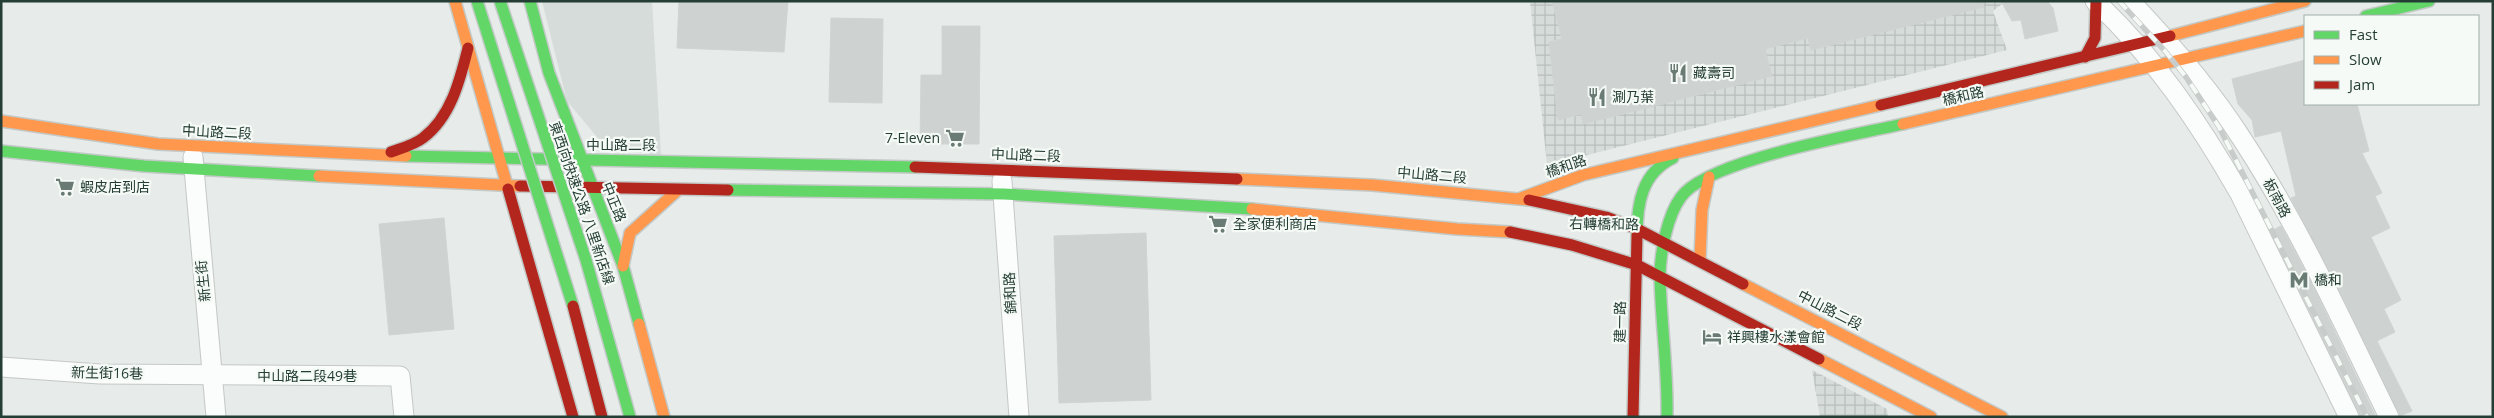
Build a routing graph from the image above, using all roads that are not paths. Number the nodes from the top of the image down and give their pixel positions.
1 (455, 1) edge
2 (477, 1) edge
3 (500, 1) edge
4 (530, 1) edge
5 (2095, 1) edge
6 (2130, 1) edge
7 (2305, 1) edge
8 (2429, 1) edge
9 (2370, 15) edge
10 (2304, 31) edge
11 (2164, 37) junction
12 (2137, 45) junction
13 (468, 47) junction
14 (2085, 57) junction
15 (2184, 60) junction
16 (2156, 67) junction
17 (549, 73) junction
18 (480, 86) junction
19 (1, 121) edge
20 (1709, 144) junction
21 (192, 146) junction
22 (1, 151) edge
23 (384, 155) junction
24 (501, 159) junction
25 (582, 160) junction
26 (193, 168) junction
27 (1000, 169) junction
28 (544, 173) junction
29 (1709, 178) junction
30 (508, 186) junction
31 (591, 188) junction
32 (678, 190) junction
33 (1004, 194) junction
34 (1521, 198) junction
35 (553, 200) dead end
36 (1633, 235) junction
37 (1586, 237) dead end
38 (1545, 239) junction
39 (1663, 240) junction
40 (1700, 259) junction
41 (1636, 265) junction
42 (623, 266) junction
43 (578, 276) dead end
44 (1660, 276) junction
45 (1703, 297) junction
46 (1662, 304) junction
47 (1, 367) edge
48 (604, 369) dead end
49 (213, 375) junction
50 (216, 417) edge
51 (404, 417) edge
52 (573, 417) edge
53 (602, 417) edge
54 (630, 417) edge
55 (664, 417) edge
56 (1019, 417) edge
57 (1634, 417) edge
58 (1667, 417) edge
59 (1931, 417) edge
60 (2002, 417) edge
61 (2349, 417) edge
62 (2389, 417) edge

1 - 13 main road
2 - 53 main road, bridge
3 - 54 main road, 東西向快速公路 八里新店線, bridge
4 - 17 main road, 中正路
5 - 12 street
5 - 14 main road
6 - 11 street, 板南路
7 - 11 main road, 橋和路
8 - 9 main road
10 - 15 main road, 橋和路
11 - 12 main road, 橋和路
11 - 15 street, 板南路
12 - 14 main road, 橋和路
12 - 16 street
13 - 18 main road
13 - 23 main road
14 - 20 main road, 橋和路
15 - 16 main road, 橋和路
15 - 62 street, 板南路
16 - 29 main road, 橋和路
16 - 61 street
17 - 25 main road, 中正路
17 - 28 main road
18 - 24 main road
18 - 28 main road
19 - 21 main road, 中山路二段
20 - 34 main road, 橋和路
20 - 36 main road, 橋和路
21 - 23 main road, 中山路二段
21 - 26 street, 新生街
22 - 26 main road, 中山路二段
23 - 24 main road, 中山路二段
24 - 28 main road, 中山路二段
24 - 30 main road
25 - 27 main road, 中山路二段
25 - 28 main road, 中山路二段
25 - 31 main road, 中正路
26 - 30 main road, 中山路二段
26 - 49 street, 新生街
27 - 33 street, 錦和路
27 - 34 main road, 中山路二段
28 - 30 main road, 中山路二段
28 - 31 main road, 中山路二段
28 - 35 main road
29 - 39 main road, 橋和路
29 - 40 main road
30 - 52 main road
31 - 32 main road, 中山路二段
31 - 42 main road, 中正路
32 - 33 main road, 中山路二段
32 - 42 main road
33 - 38 main road, 中山路二段
33 - 56 street, 錦和路
34 - 36 main road, 中山路二段
36 - 39 main road, 中山路二段
36 - 41 main road, 建一路
37 - 38 main road, 右轉橋和路
38 - 41 main road, 中山路二段
39 - 40 main road, 中山路二段
39 - 44 main road
40 - 60 main road, 中山路二段
41 - 44 main road, 中山路二段
41 - 57 main road, 建一路
42 - 55 main road, 中正路
43 - 48 main road
44 - 45 main road, 中山路二段
44 - 46 main road
45 - 46 main road
45 - 59 main road, 中山路二段
46 - 58 main road
47 - 49 street, 新生街16巷
49 - 50 street, 新生街
49 - 51 street, 中山路二段49巷

